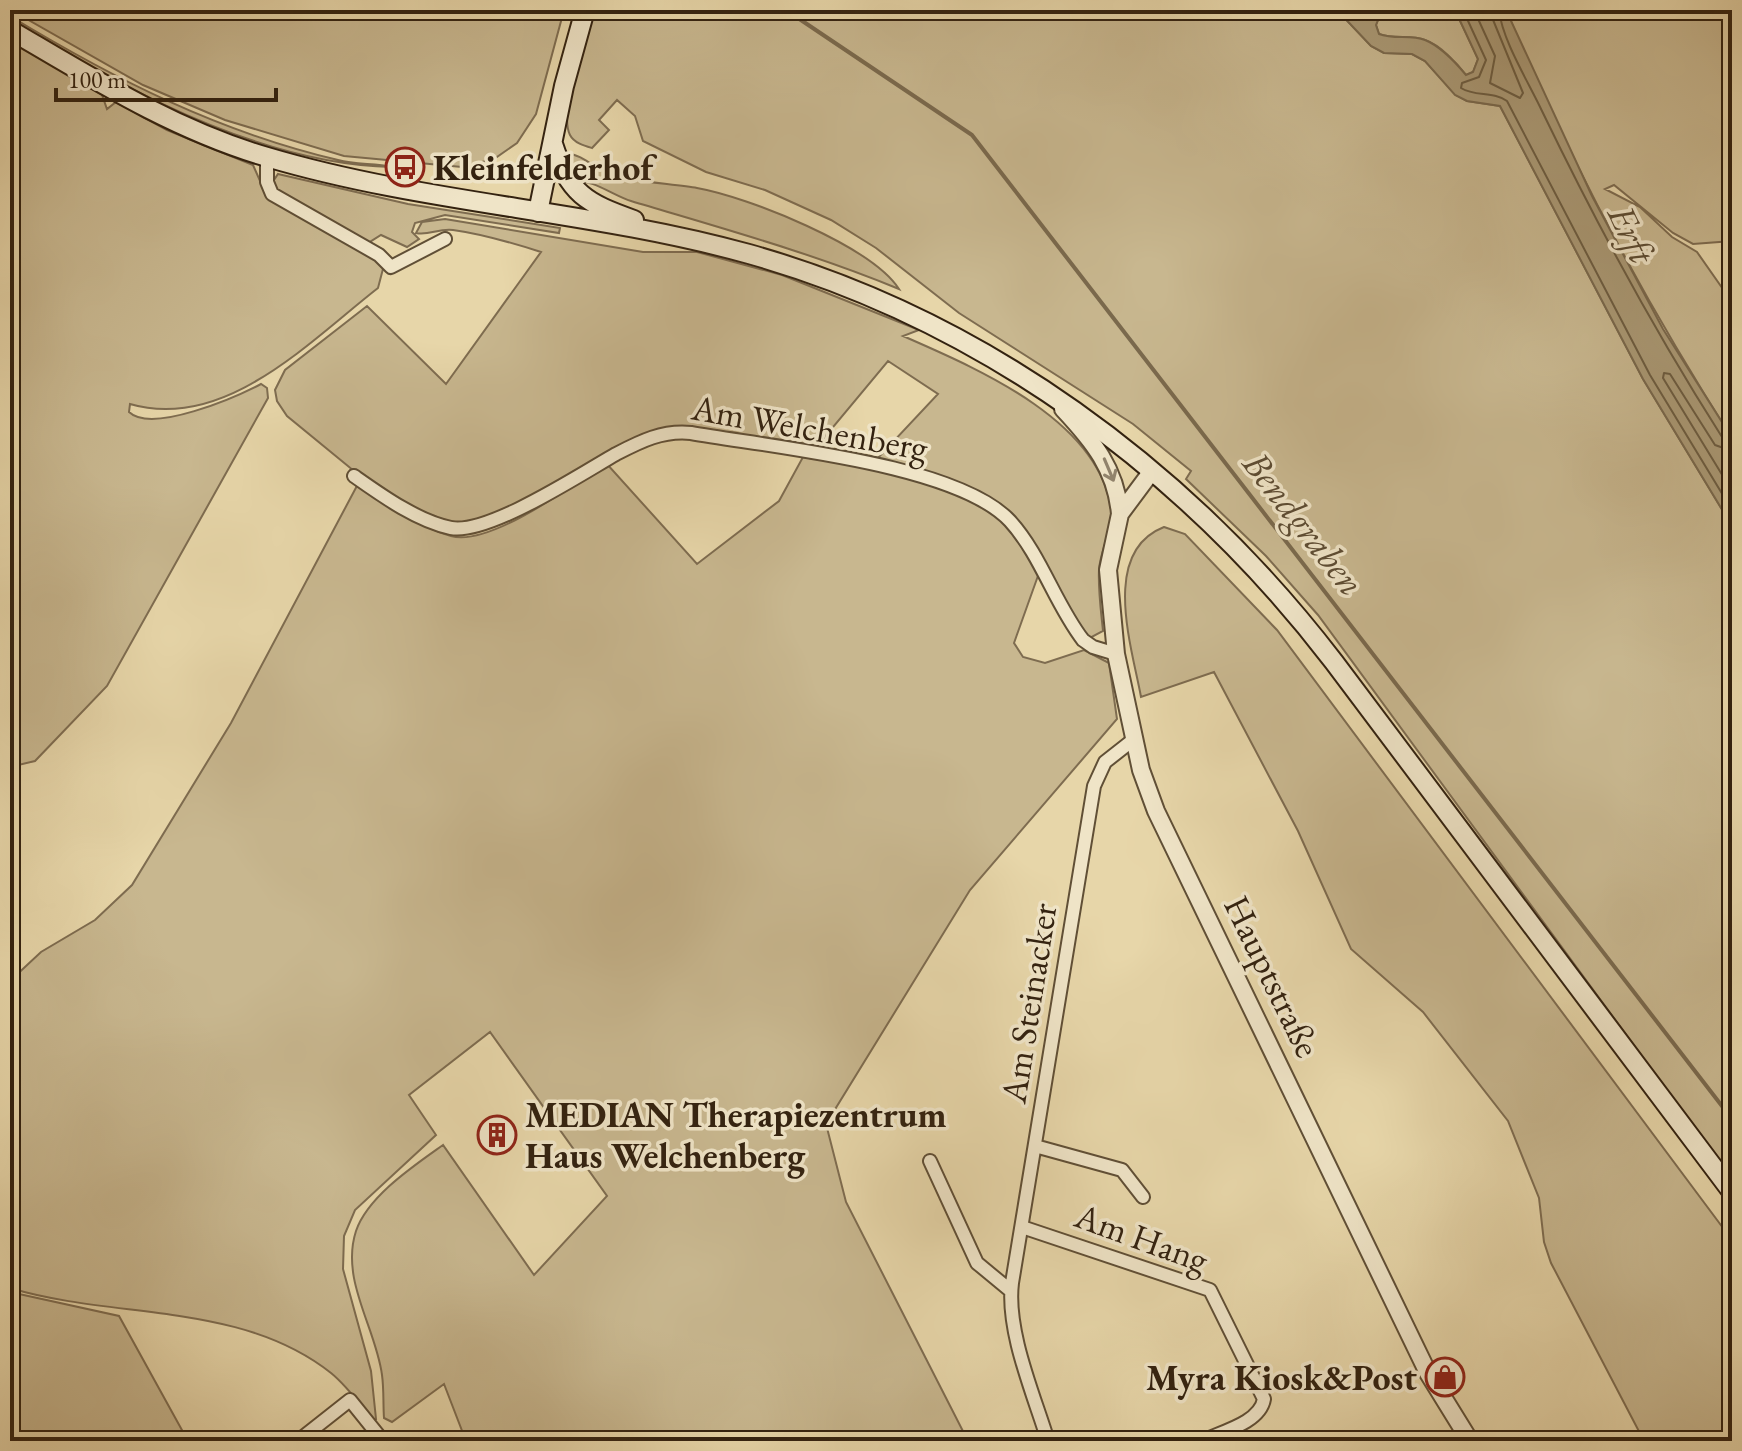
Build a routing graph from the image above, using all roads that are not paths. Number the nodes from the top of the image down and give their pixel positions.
1 (585, 10) edge
2 (10, 30) edge
3 (552, 143) junction
4 (267, 157) junction
5 (538, 212) junction
6 (682, 237) junction
7 (445, 239) dead end
8 (1046, 391) junction
9 (1152, 471) junction
10 (354, 476) dead end
11 (1120, 514) junction
12 (1116, 654) junction
13 (1133, 740) junction
14 (1035, 1146) junction
15 (930, 1161) dead end
16 (1732, 1192) edge
17 (1143, 1197) dead end
18 (1022, 1227) junction
19 (1011, 1291) junction
20 (298, 1441) edge
21 (383, 1441) edge
22 (1048, 1441) edge
23 (1202, 1441) edge
24 (1470, 1441) edge

1 - 3 main road
2 - 4 main road
3 - 5 main road
3 - 6 main road
4 - 5 main road
4 - 7 street
5 - 6 main road
6 - 8 main road
8 - 9 main road
8 -> 11 street, Hauptstraße
9 - 11 street, Hauptstraße
9 - 16 main road
10 - 12 street, Am Welchenberg
11 - 12 street, Hauptstraße
12 - 13 street, Hauptstraße
13 - 14 street, Am Steinacker
13 - 24 street, Hauptstraße
14 - 17 street
14 - 18 street, Am Steinacker
15 - 19 street
18 - 19 street, Am Steinacker
18 - 23 street, Am Hang
19 - 22 street, Am Steinacker
20 - 21 street

